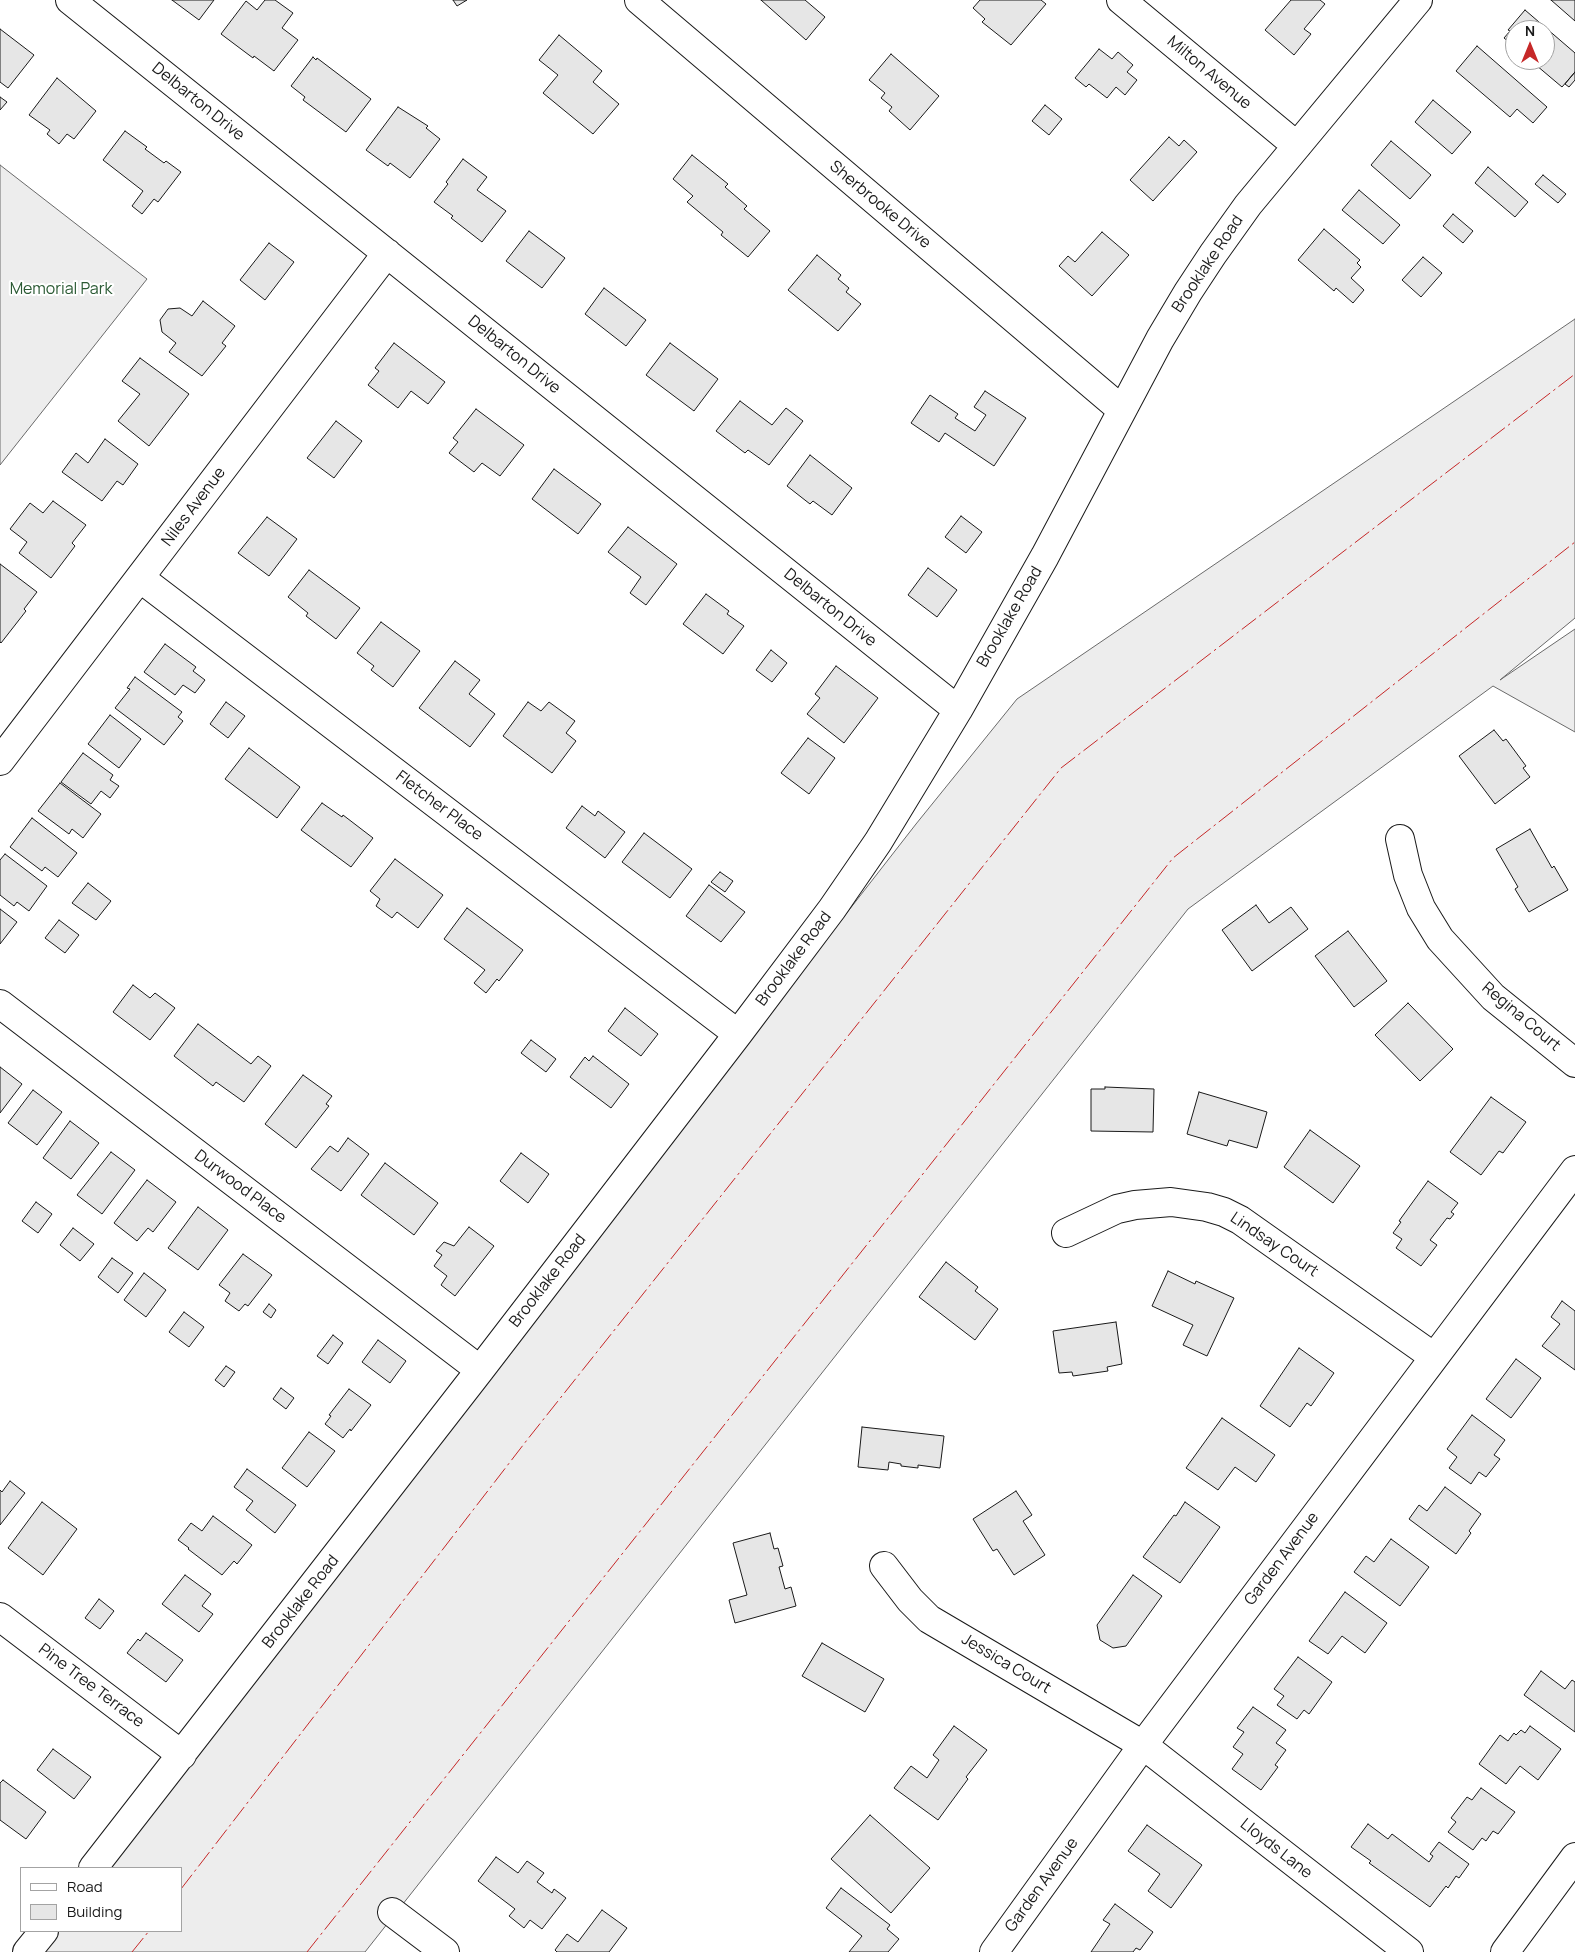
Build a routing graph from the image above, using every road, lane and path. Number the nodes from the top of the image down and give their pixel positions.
1 (70, 0) edge
2 (639, 0) edge
3 (1121, 0) edge
4 (1418, 0) edge
5 (1297, 146) junction
6 (387, 253) junction
7 (1122, 410) junction
8 (140, 578) junction
9 (958, 710) junction
10 (0, 761) edge
11 (1400, 839) dead end
12 (0, 1004) edge
13 (738, 1034) junction
14 (1575, 1062) edge
15 (1575, 1170) edge
16 (1066, 1232) dead end
17 (1434, 1357) junction
18 (480, 1370) junction
19 (884, 1566) dead end
20 (0, 1617) edge
21 (1143, 1745) junction
22 (182, 1756) junction
23 (1575, 1857) edge
24 (94, 1867) edge
25 (392, 1912) dead end
26 (43, 1932) edge
27 (27, 1952) edge
28 (445, 1952) edge
29 (994, 1952) edge
30 (1409, 1952) edge
31 (1505, 1952) edge

1 - 6 street, Delbarton Drive
2 - 7 street, Sherbrooke Drive
3 - 5 street, Milton Avenue
4 - 5 street, Brooklake Road
5 - 7 street, Brooklake Road
6 - 8 street, Niles Avenue
6 - 9 street, Delbarton Drive
7 - 9 street, Brooklake Road
8 - 10 street, Niles Avenue
8 - 13 street, Fletcher Place
9 - 13 street, Brooklake Road
11 - 14 street, Regina Court
12 - 18 street, Durwood Place
13 - 18 street, Brooklake Road
15 - 17 street, Garden Avenue
16 - 17 street, Lindsay Court
17 - 21 street, Garden Avenue
18 - 22 street, Brooklake Road
19 - 21 street, Jessica Court
20 - 22 street, Pine Tree Terrace
21 - 29 street, Garden Avenue
21 - 30 street, Lloyds Lane
22 - 24 street, Brooklake Road
23 - 31 street
25 - 28 street
26 - 27 street

